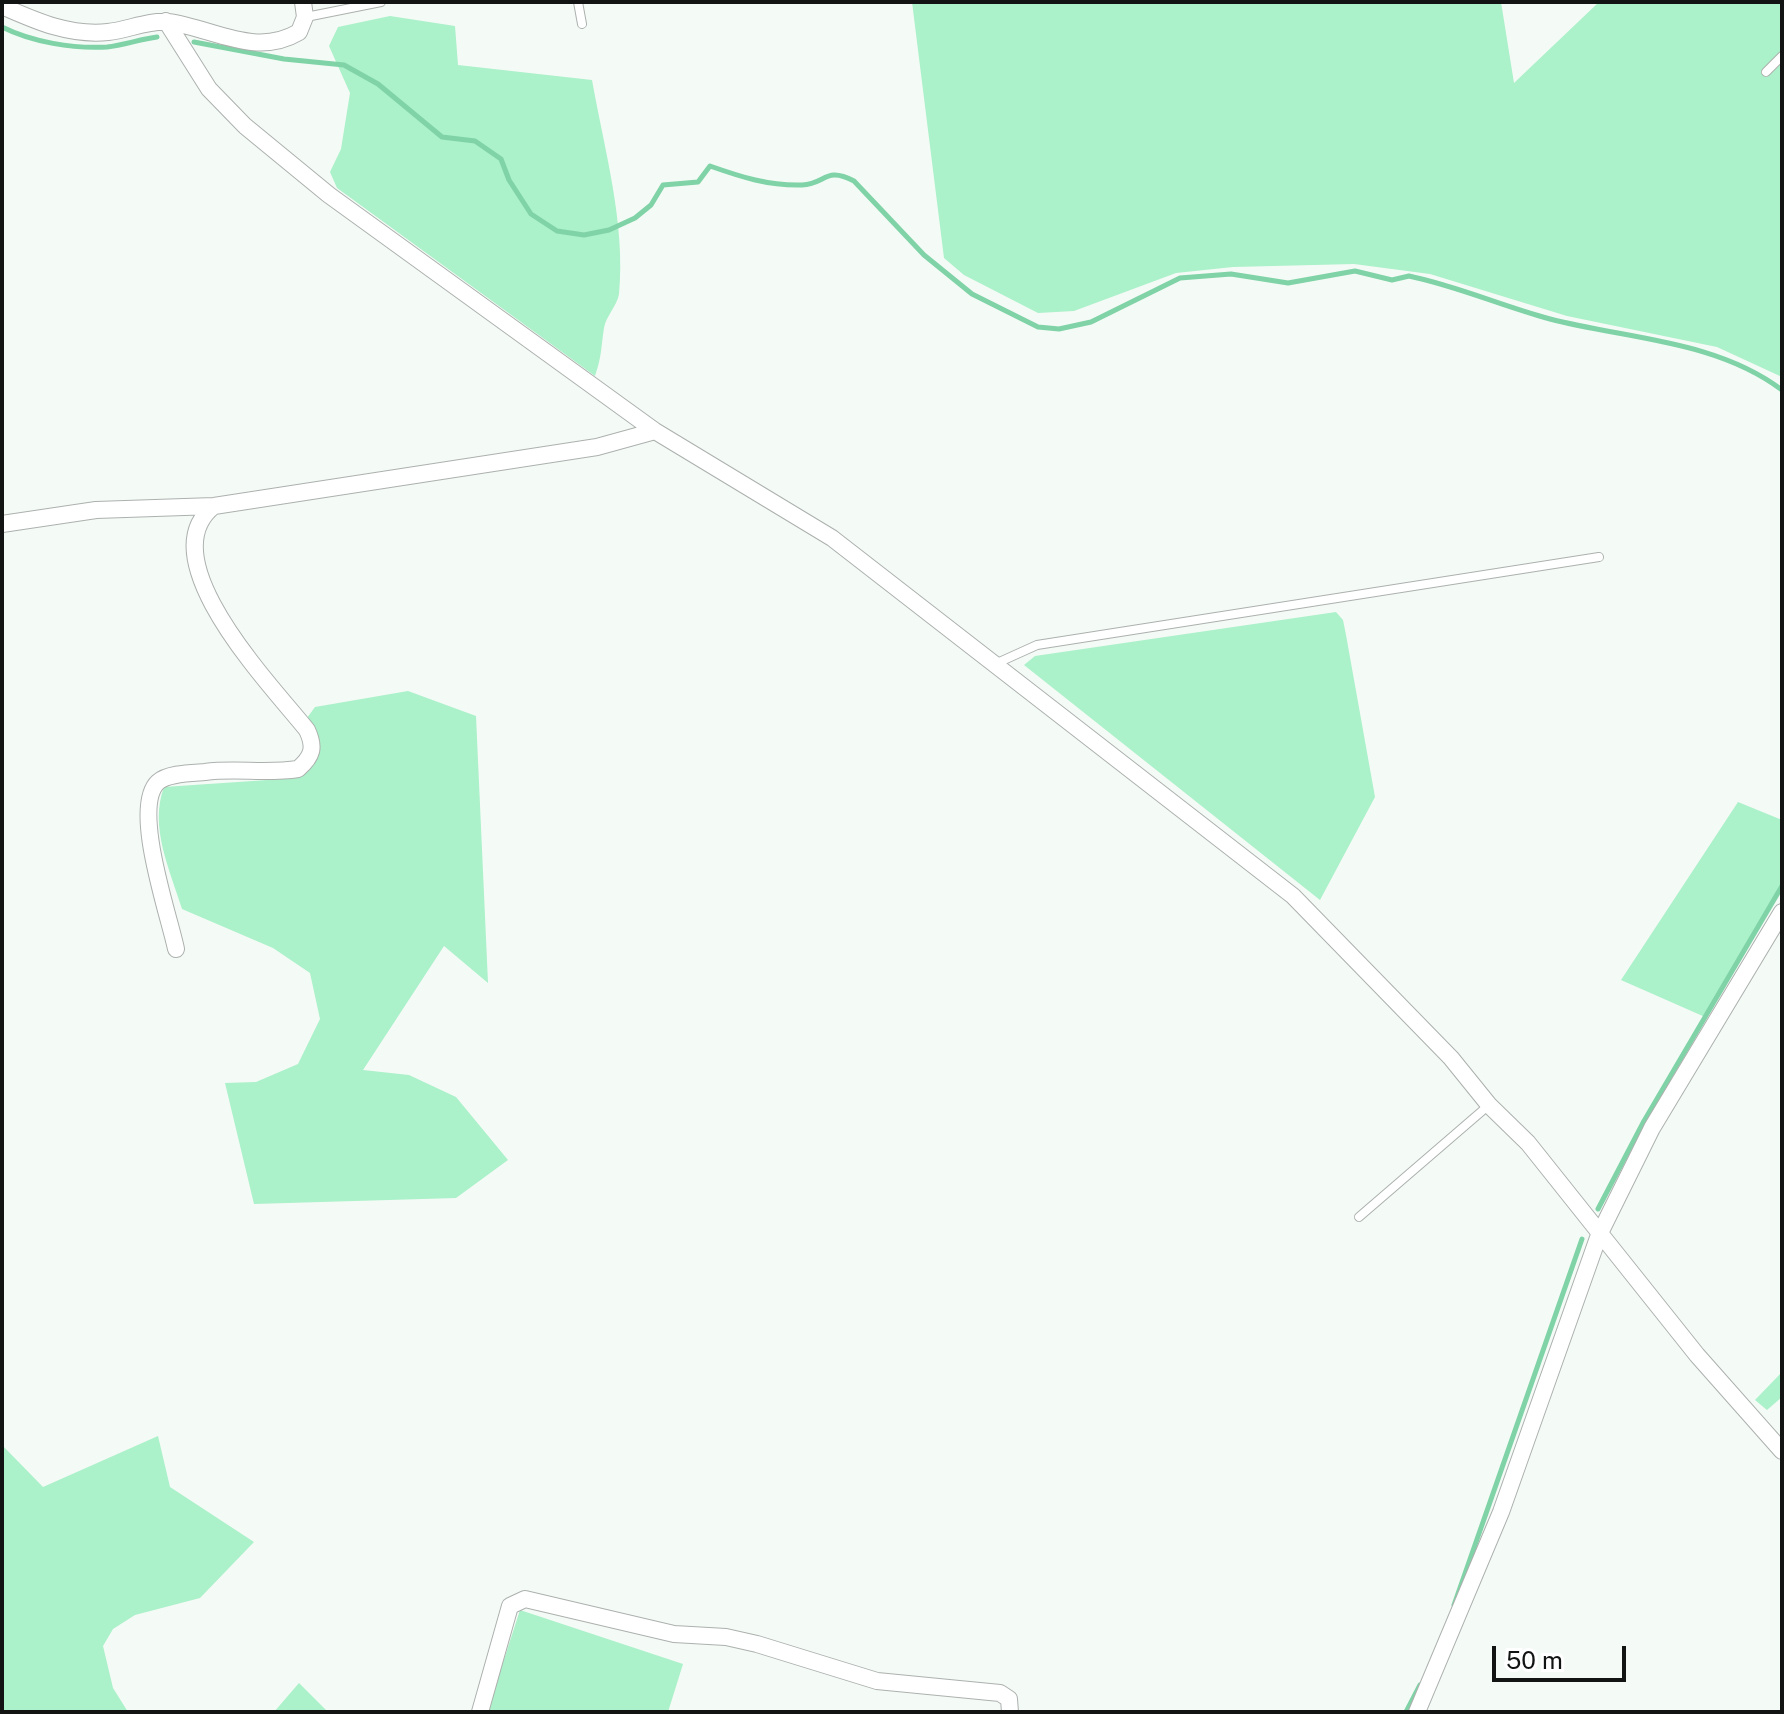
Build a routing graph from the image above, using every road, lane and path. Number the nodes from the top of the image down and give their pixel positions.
1 (381, 2) edge
2 (578, 2) edge
3 (2, 6) edge
4 (304, 10) edge
5 (166, 21) junction
6 (582, 24) dead end
7 (1782, 56) edge
8 (1766, 72) dead end
9 (655, 431) junction
10 (214, 506) junction
11 (2, 524) edge
12 (1599, 557) dead end
13 (994, 665) junction
14 (1782, 912) edge
15 (176, 949) dead end
16 (1489, 1105) junction
17 (1359, 1217) dead end
18 (1599, 1235) junction
19 (1782, 1451) edge
20 (480, 1712) edge
21 (1010, 1712) edge
22 (1417, 1712) edge

1 - 4 lane
2 - 6 lane
3 - 5 street
4 - 5 street
5 - 9 street
7 - 8 lane
9 - 10 street
9 - 13 street
10 - 11 street
10 - 15 street
12 - 13 lane
13 - 16 street
14 - 18 street
16 - 17 lane
16 - 18 street
18 - 19 street
18 - 22 street
20 - 21 street

